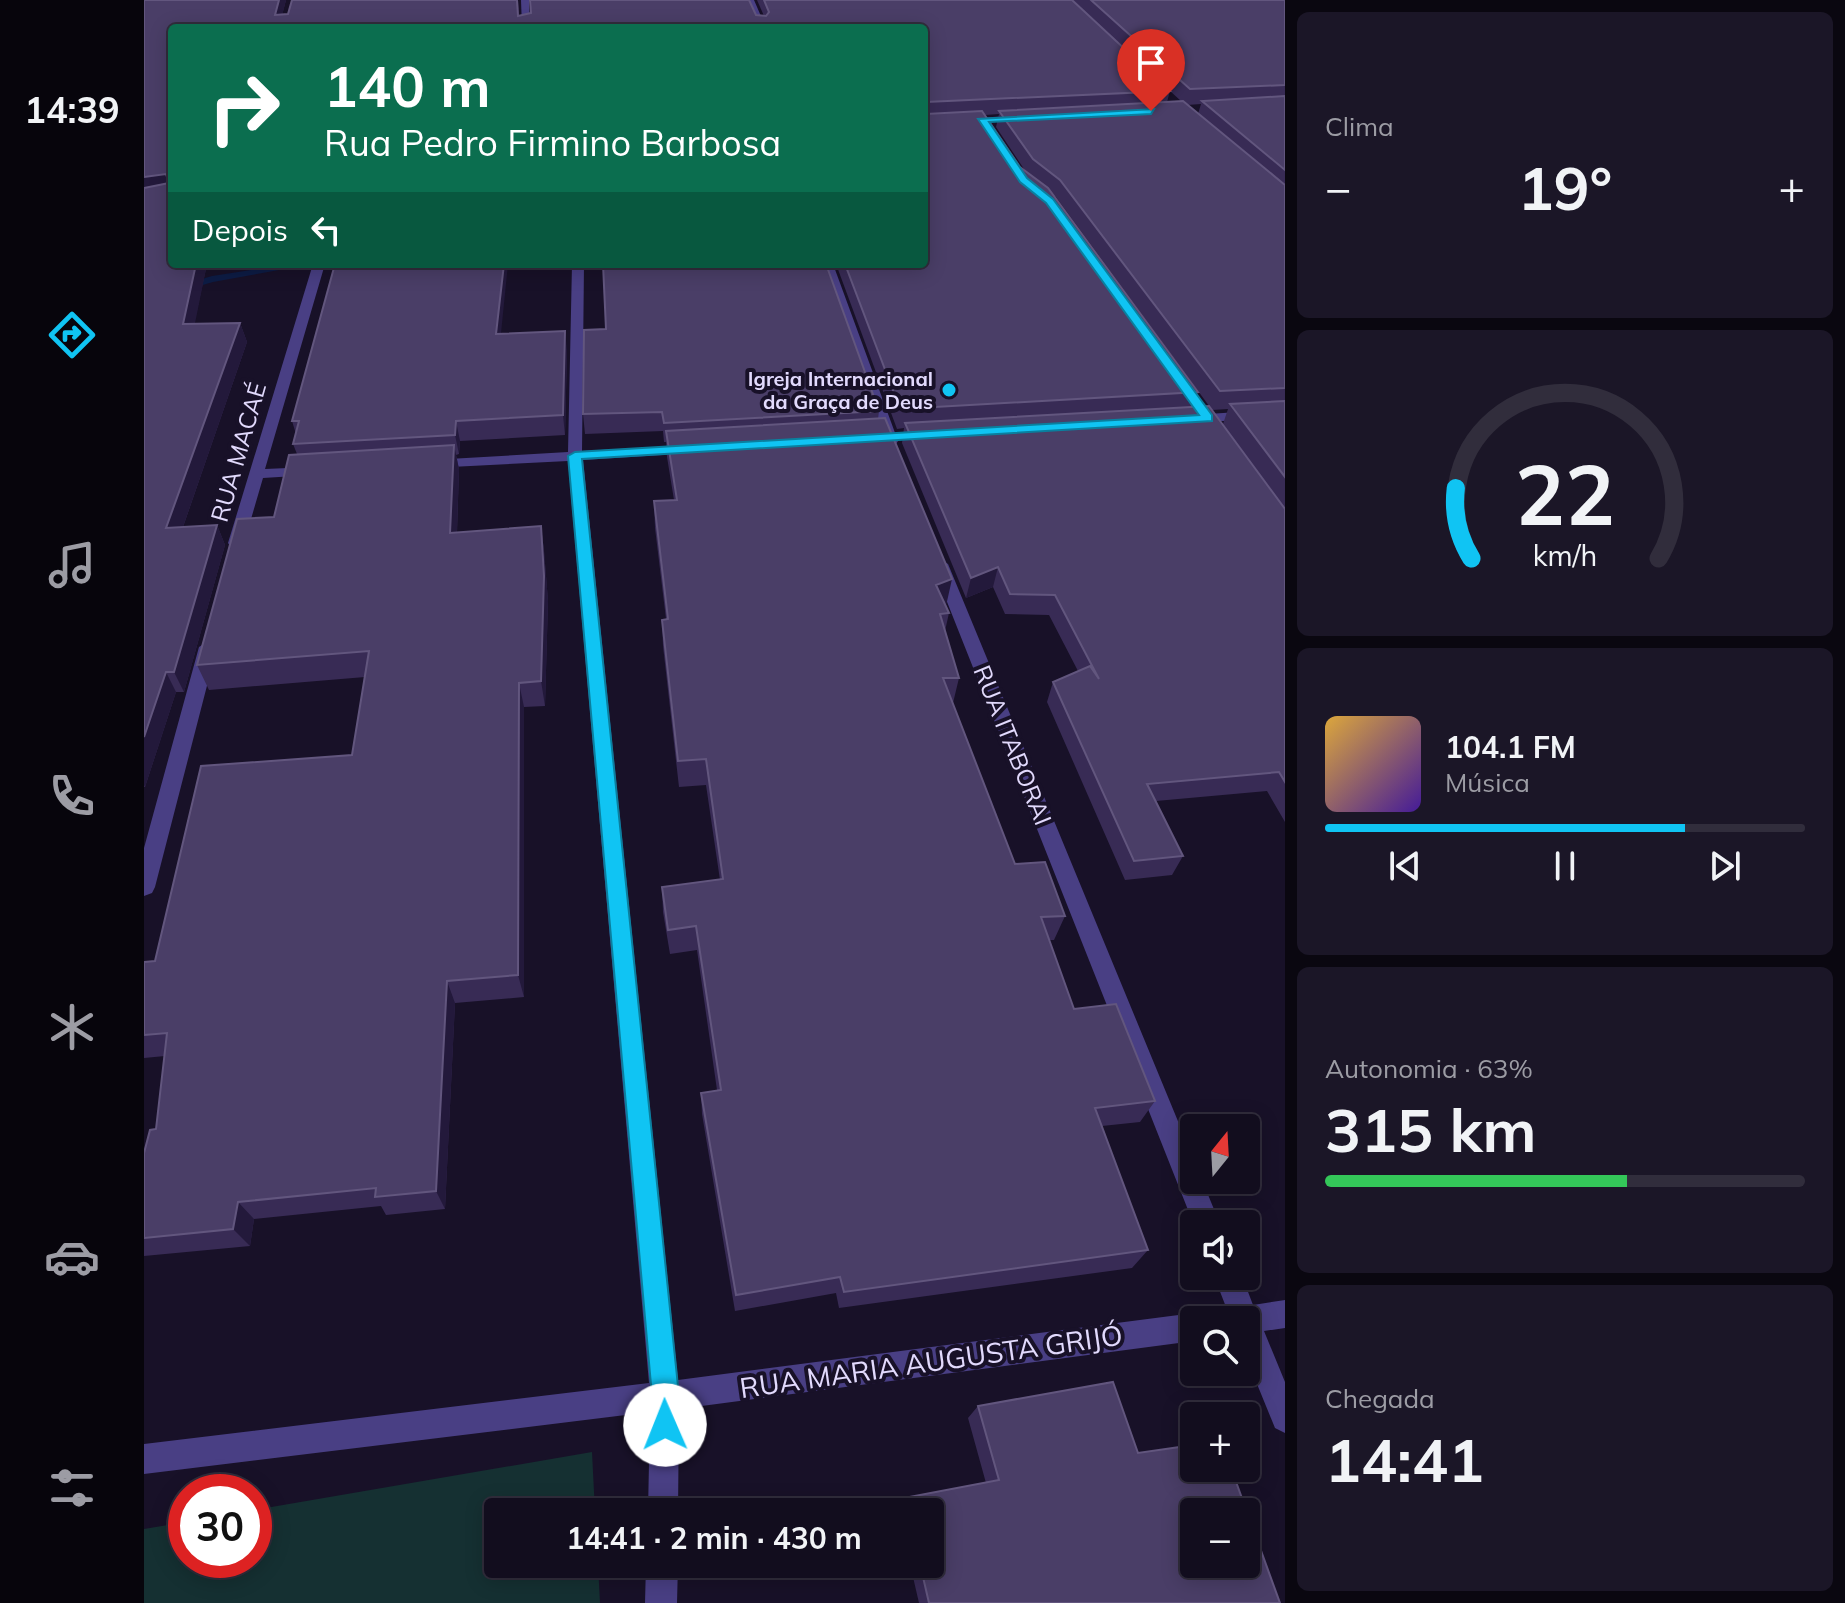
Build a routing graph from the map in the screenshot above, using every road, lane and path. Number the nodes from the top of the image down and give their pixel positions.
1 (525, 0) edge
2 (750, 0) edge
3 (526, 24) edge
4 (760, 24) edge
5 (1039, 117) edge
6 (983, 119) junction
7 (928, 124) edge
8 (991, 131) edge
9 (318, 268) edge
10 (578, 268) edge
11 (828, 268) edge
12 (1285, 413) edge
13 (1176, 420) edge
14 (891, 442) edge
15 (716, 448) edge
16 (575, 456) junction
17 (407, 465) edge
18 (331, 470) edge
19 (255, 474) junction
20 (932, 542) edge
21 (230, 567) edge
22 (213, 628) edge
23 (152, 829) edge
24 (144, 887) edge
25 (1201, 1210) edge
26 (1285, 1314) edge
27 (1260, 1318) edge
28 (1180, 1329) edge
29 (1260, 1356) edge
30 (665, 1396) junction
31 (1285, 1418) edge
32 (144, 1459) edge
33 (663, 1498) edge
34 (662, 1578) edge
35 (661, 1603) edge

1 - 3 street
2 - 4 street
5 - 6 street
6 - 7 street
6 - 8 street
9 - 19 street, RUA MACAÉ
10 - 16 street
11 - 14 street
12 - 13 street
15 - 16 street
16 - 17 street
16 - 30 street
18 - 19 street
19 - 21 street, RUA MACAÉ
20 - 25 street, RUA ITABORAI
22 - 23 street
23 - 24 street
26 - 27 street
28 - 30 street, RUA MARIA AUGUSTA GRIJÓ
29 - 31 street
30 - 32 street, RUA MARIA AUGUSTA GRIJÓ
30 - 33 street
34 - 35 street

